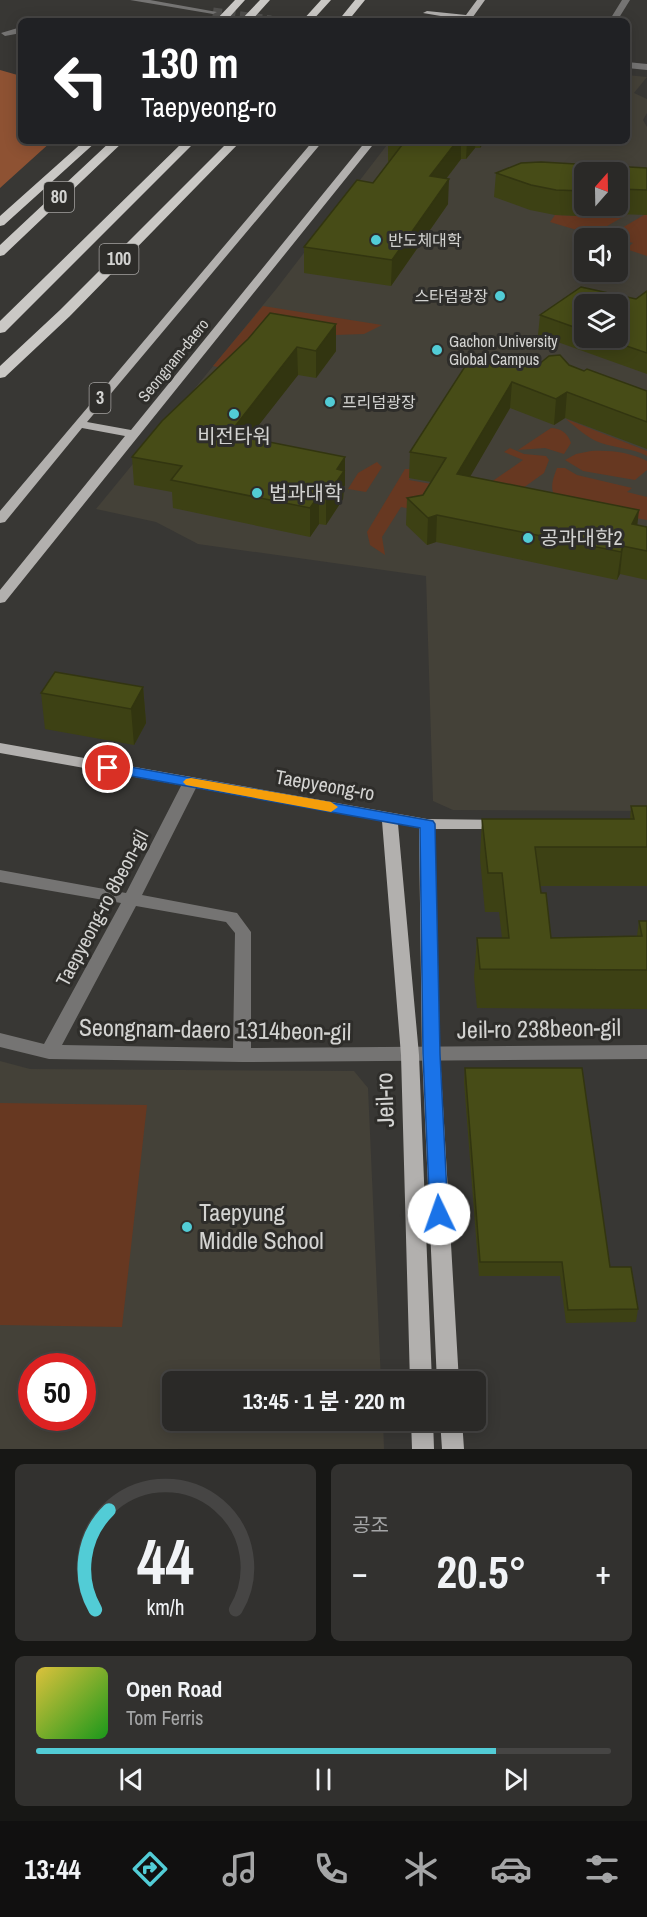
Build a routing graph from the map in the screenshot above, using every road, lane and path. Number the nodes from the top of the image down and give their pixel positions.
1 (134, 0) edge
2 (192, 0) edge
3 (240, 0) edge
4 (265, 0) edge
5 (326, 0) edge
6 (360, 0) edge
7 (481, 0) edge
8 (626, 0) edge
9 (434, 4) dead end
10 (184, 7) junction
11 (213, 12) tunnel mouth
12 (424, 17) edge
13 (223, 18) edge
14 (248, 18) edge
15 (310, 18) edge
16 (345, 18) edge
17 (468, 18) edge
18 (616, 18) edge
19 (18, 31) edge
20 (5, 33) dead end
21 (630, 65) edge
22 (647, 67) edge
23 (88, 144) edge
24 (114, 144) edge
25 (187, 144) edge
26 (232, 144) edge
27 (315, 144) edge
28 (369, 144) edge
29 (0, 222) edge
30 (0, 252) edge
31 (0, 329) edge
32 (0, 374) edge
33 (78, 424) junction
34 (134, 434) junction
35 (0, 519) edge
36 (0, 599) edge
37 (0, 748) edge
38 (191, 782) junction
39 (390, 818) junction
40 (428, 824) junction
41 (520, 824) edge
42 (0, 876) edge
43 (131, 900) junction
44 (0, 1040) edge
45 (49, 1052) junction
46 (647, 1052) edge
47 (431, 1054) junction
48 (242, 1055) junction
49 (411, 1055) junction
50 (421, 1371) edge
51 (447, 1371) edge
52 (422, 1431) edge
53 (452, 1431) edge
54 (423, 1449) edge
55 (453, 1449) edge

1 - 10 street
2 - 10 street
3 - 13 highway
4 - 14 highway
5 - 15 highway
6 - 16 highway
7 - 17 main road
8 - 18 street
9 - 12 main road
10 - 11 street
19 - 20 street
21 - 22 street
23 - 29 highway, 80
24 - 30 highway, 80
25 - 31 highway, 100
26 - 32 highway, 100
27 - 33 main road, Seongnam-daero / 3
28 - 34 main road, Seongnam-daero
33 - 34 main road
33 - 35 main road, Seongnam-daero / 3
34 - 36 main road, Seongnam-daero
37 - 38 main road, Taepyeong-ro
38 - 39 main road, Taepyeong-ro
38 - 43 street, Taepyeong-ro 8beon-gil
39 - 40 main road, Taepyeong-ro
39 - 49 main road, Jeil-ro
40 - 41 main road, Taepyeong-ro
40 - 47 main road
42 - 43 street
43 - 45 street, Taepyeong-ro 8beon-gil
43 - 48 street
44 - 45 street, Seongnam-daero 1314beon-gil
45 - 48 street, Seongnam-daero 1314beon-gil
46 - 47 street, Jeil-ro 238beon-gil
47 - 49 street, Seongnam-daero 1314beon-gil
47 - 51 main road
48 - 49 street, Seongnam-daero 1314beon-gil
49 - 50 main road, Jeil-ro
52 - 54 main road
53 - 55 main road

